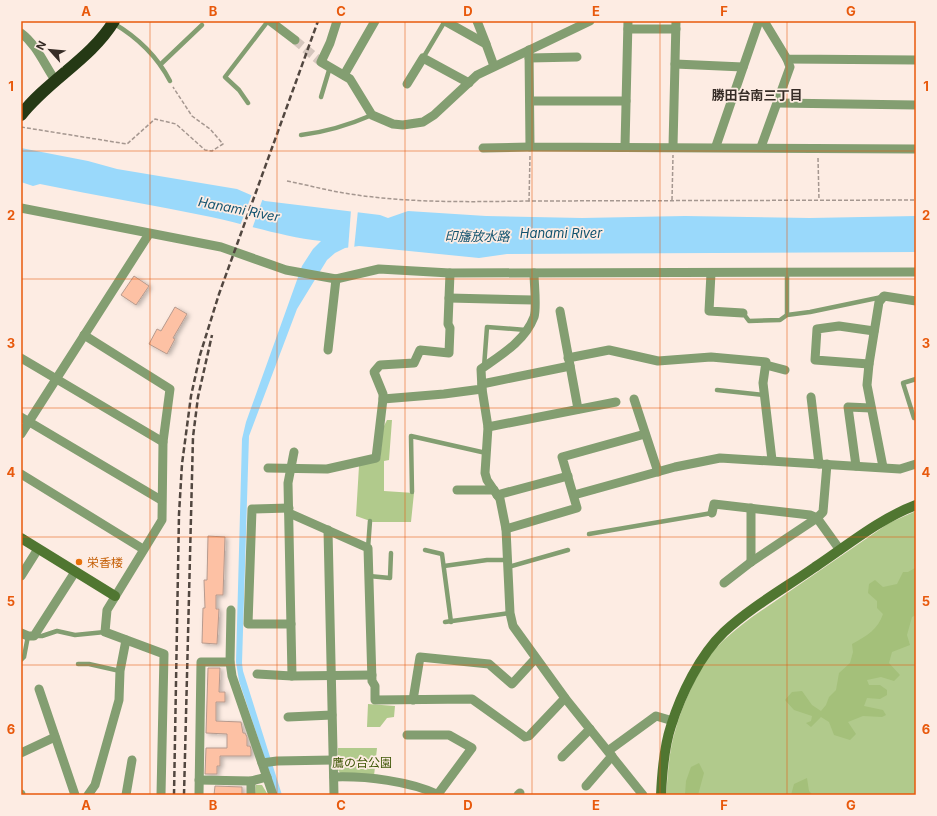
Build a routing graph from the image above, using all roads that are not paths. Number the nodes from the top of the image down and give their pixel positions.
1 (269, 21) edge
2 (337, 21) edge
3 (375, 21) edge
4 (445, 21) edge
5 (477, 21) edge
6 (590, 21) edge
7 (759, 21) edge
8 (764, 21) edge
9 (114, 22) edge
10 (202, 25) dead end
11 (628, 25) edge
12 (676, 25) edge
13 (21, 33) edge
14 (295, 40) tunnel mouth
15 (486, 44) junction
16 (529, 54) junction
17 (423, 58) junction
18 (577, 58) dead end
19 (787, 59) junction
20 (916, 60) edge
21 (161, 64) junction
22 (675, 64) junction
23 (494, 66) junction
24 (330, 67) junction
25 (743, 67) junction
26 (344, 75) junction
27 (55, 80) junction
28 (170, 81) road end
29 (469, 83) junction
30 (407, 84) dead end
31 (321, 97) dead end
32 (530, 101) junction
33 (626, 101) junction
34 (248, 103) dead end
35 (778, 103) junction
36 (916, 105) edge
37 (21, 115) edge
38 (372, 115) junction
39 (301, 135) dead end
40 (530, 146) junction
41 (625, 146) junction
42 (673, 146) junction
43 (716, 146) junction
44 (761, 147) junction
45 (483, 148) dead end
46 (916, 149) edge
47 (21, 208) edge
48 (149, 234) junction
49 (916, 272) edge
50 (534, 273) junction
51 (711, 273) junction
52 (787, 273) junction
53 (450, 274) junction
54 (336, 278) junction
55 (884, 296) junction
56 (449, 298) junction
57 (534, 300) junction
58 (916, 301) edge
59 (560, 311) dead end
60 (743, 313) joint
61 (787, 315) junction
62 (526, 330) junction
63 (874, 331) junction
64 (84, 335) junction
65 (328, 350) dead end
66 (21, 358) edge
67 (569, 362) junction
68 (869, 364) junction
69 (766, 365) junction
70 (484, 367) junction
71 (785, 370) dead end
72 (56, 379) junction
73 (916, 379) edge
74 (482, 386) junction
75 (717, 390) dead end
76 (764, 395) junction
77 (811, 397) dead end
78 (383, 399) junction
79 (634, 399) dead end
80 (616, 402) dead end
81 (870, 408) junction
82 (578, 409) junction
83 (916, 418) edge
84 (25, 419) edge
85 (488, 427) junction
86 (21, 434) edge
87 (645, 434) junction
88 (163, 442) junction
89 (294, 452) dead end
90 (486, 454) junction
91 (772, 460) junction
92 (823, 464) junction
93 (916, 464) edge
94 (856, 466) junction
95 (883, 467) junction
96 (268, 468) dead end
97 (291, 468) junction
98 (658, 472) junction
99 (21, 474) edge
100 (568, 476) junction
101 (457, 490) dead end
102 (412, 492) dead end
103 (496, 493) junction
104 (574, 495) junction
105 (161, 500) junction
106 (916, 506) edge
107 (751, 508) junction
108 (289, 511) junction
109 (712, 513) joint
110 (817, 518) junction
111 (370, 521) dead end
112 (506, 529) junction
113 (328, 530) junction
114 (589, 534) dead end
115 (21, 538) edge
116 (368, 548) junction
117 (38, 549) junction
118 (144, 549) junction
119 (425, 550) dead end
120 (568, 550) dead end
121 (840, 550) junction
122 (391, 553) dead end
123 (751, 562) junction
124 (508, 564) junction
125 (444, 566) junction
126 (75, 572) junction
127 (21, 576) edge
128 (369, 576) junction
129 (724, 583) dead end
130 (115, 596) junction
131 (230, 610) dead end
132 (510, 613) junction
133 (291, 624) junction
134 (105, 632) junction
135 (28, 635) edge
136 (126, 640) junction
137 (535, 659) junction
138 (21, 660) edge
139 (230, 662) junction
140 (78, 664) dead end
141 (120, 670) junction
142 (257, 674) dead end
143 (331, 675) junction
144 (372, 675) junction
145 (292, 676) junction
146 (39, 689) dead end
147 (565, 698) junction
148 (413, 700) junction
149 (332, 715) junction
150 (288, 717) dead end
151 (673, 721) junction
152 (590, 729) junction
153 (407, 736) dead end
154 (55, 737) junction
155 (21, 753) edge
156 (610, 754) junction
157 (562, 757) dead end
158 (132, 760) dead end
159 (333, 760) junction
160 (263, 762) junction
161 (267, 777) junction
162 (334, 777) junction
163 (199, 780) junction
164 (251, 781) junction
165 (586, 786) dead end
166 (75, 795) edge
167 (88, 795) edge
168 (126, 795) edge
169 (161, 795) edge
170 (199, 795) edge
171 (251, 795) edge
172 (272, 795) edge
173 (334, 795) edge
174 (439, 795) edge
175 (643, 795) edge
176 (661, 795) edge

1 - 14 street
1 - 34 lane
2 - 24 street
3 - 26 street
4 - 15 street
4 - 17 lane
5 - 15 street
6 - 16 street
7 - 25 street
8 - 19 street
9 - 21 lane
9 - 27 highway
10 - 21 lane
11 - 12 street
11 - 33 street
12 - 22 street
13 - 27 street
15 - 23 street
16 - 18 street
16 - 23 street
16 - 32 street
17 - 29 street
17 - 30 street
19 - 20 street
19 - 35 street
21 - 28 lane
22 - 25 street
22 - 42 street
23 - 29 street
24 - 26 street
24 - 31 lane
25 - 43 street
26 - 38 street
27 - 37 highway
29 - 38 street
32 - 33 street
32 - 40 street
33 - 41 street
35 - 36 street
35 - 44 street
38 - 39 lane
40 - 41 street
40 - 45 street
41 - 42 street
42 - 43 street
43 - 44 street
44 - 46 street
47 - 48 street
48 - 54 street
48 - 64 street
49 - 52 street
50 - 51 street
50 - 53 street
50 - 57 street
51 - 52 street
51 - 60 street
52 - 61 lane
53 - 54 street
53 - 56 street
54 - 65 street
55 - 58 street
55 - 61 lane
55 - 63 street
56 - 57 street
56 - 78 street
57 - 62 street
59 - 67 street
60 - 61 lane
62 - 70 street
62 - 70 lane
63 - 68 street
63 - 68 street
64 - 72 street
64 - 88 street
66 - 72 street
67 - 69 street
67 - 74 street
67 - 82 street
68 - 81 street
69 - 71 street
69 - 76 street
70 - 74 street
72 - 84 street
72 - 88 street
73 - 83 lane
74 - 78 street
74 - 85 street
75 - 76 lane
76 - 91 street
77 - 92 street
78 - 97 street
79 - 87 street
80 - 82 street
81 - 94 street
81 - 95 street
82 - 85 street
84 - 86 street
84 - 105 street
85 - 90 street
87 - 98 street
87 - 100 street
88 - 105 street
89 - 97 street
90 - 102 lane
90 - 103 street
91 - 92 street
91 - 98 street
92 - 94 street
92 - 110 street
93 - 95 street
94 - 95 street
96 - 97 street
97 - 108 street
98 - 104 street
99 - 118 street
100 - 103 street
100 - 104 street
101 - 103 street
103 - 112 street
104 - 112 street
105 - 118 street
106 - 121 street
107 - 109 street
107 - 110 street
107 - 123 street
108 - 113 street
108 - 133 street
108 - 133 street
109 - 114 lane
110 - 121 street
110 - 123 street
111 - 116 lane
112 - 124 street
113 - 116 street
113 - 143 street
115 - 117 street
116 - 128 street
117 - 126 street
117 - 127 street
118 - 130 street
119 - 125 lane
120 - 124 lane
121 - 151 street
122 - 128 lane
123 - 129 street
124 - 125 lane
124 - 132 street
125 - 132 lane
126 - 130 street
126 - 135 street
128 - 144 street
130 - 134 street
131 - 139 street
132 - 137 street
133 - 145 street
134 - 135 lane
134 - 136 street
135 - 138 lane
136 - 141 street
136 - 169 street
137 - 147 street
137 - 148 street
139 - 160 street
139 - 163 street
140 - 141 lane
141 - 167 street
142 - 145 street
143 - 144 street
143 - 145 street
143 - 149 street
144 - 148 street
146 - 154 street
147 - 148 street
147 - 152 street
149 - 150 street
149 - 159 street
151 - 156 street
151 - 176 street
152 - 156 street
152 - 157 street
153 - 174 street
154 - 155 street
154 - 166 street
156 - 165 street
156 - 175 street
158 - 168 street
159 - 160 street
159 - 162 street
160 - 161 street
161 - 164 street
161 - 172 street
162 - 173 street
162 - 174 street
163 - 164 street
163 - 170 street
164 - 171 street

